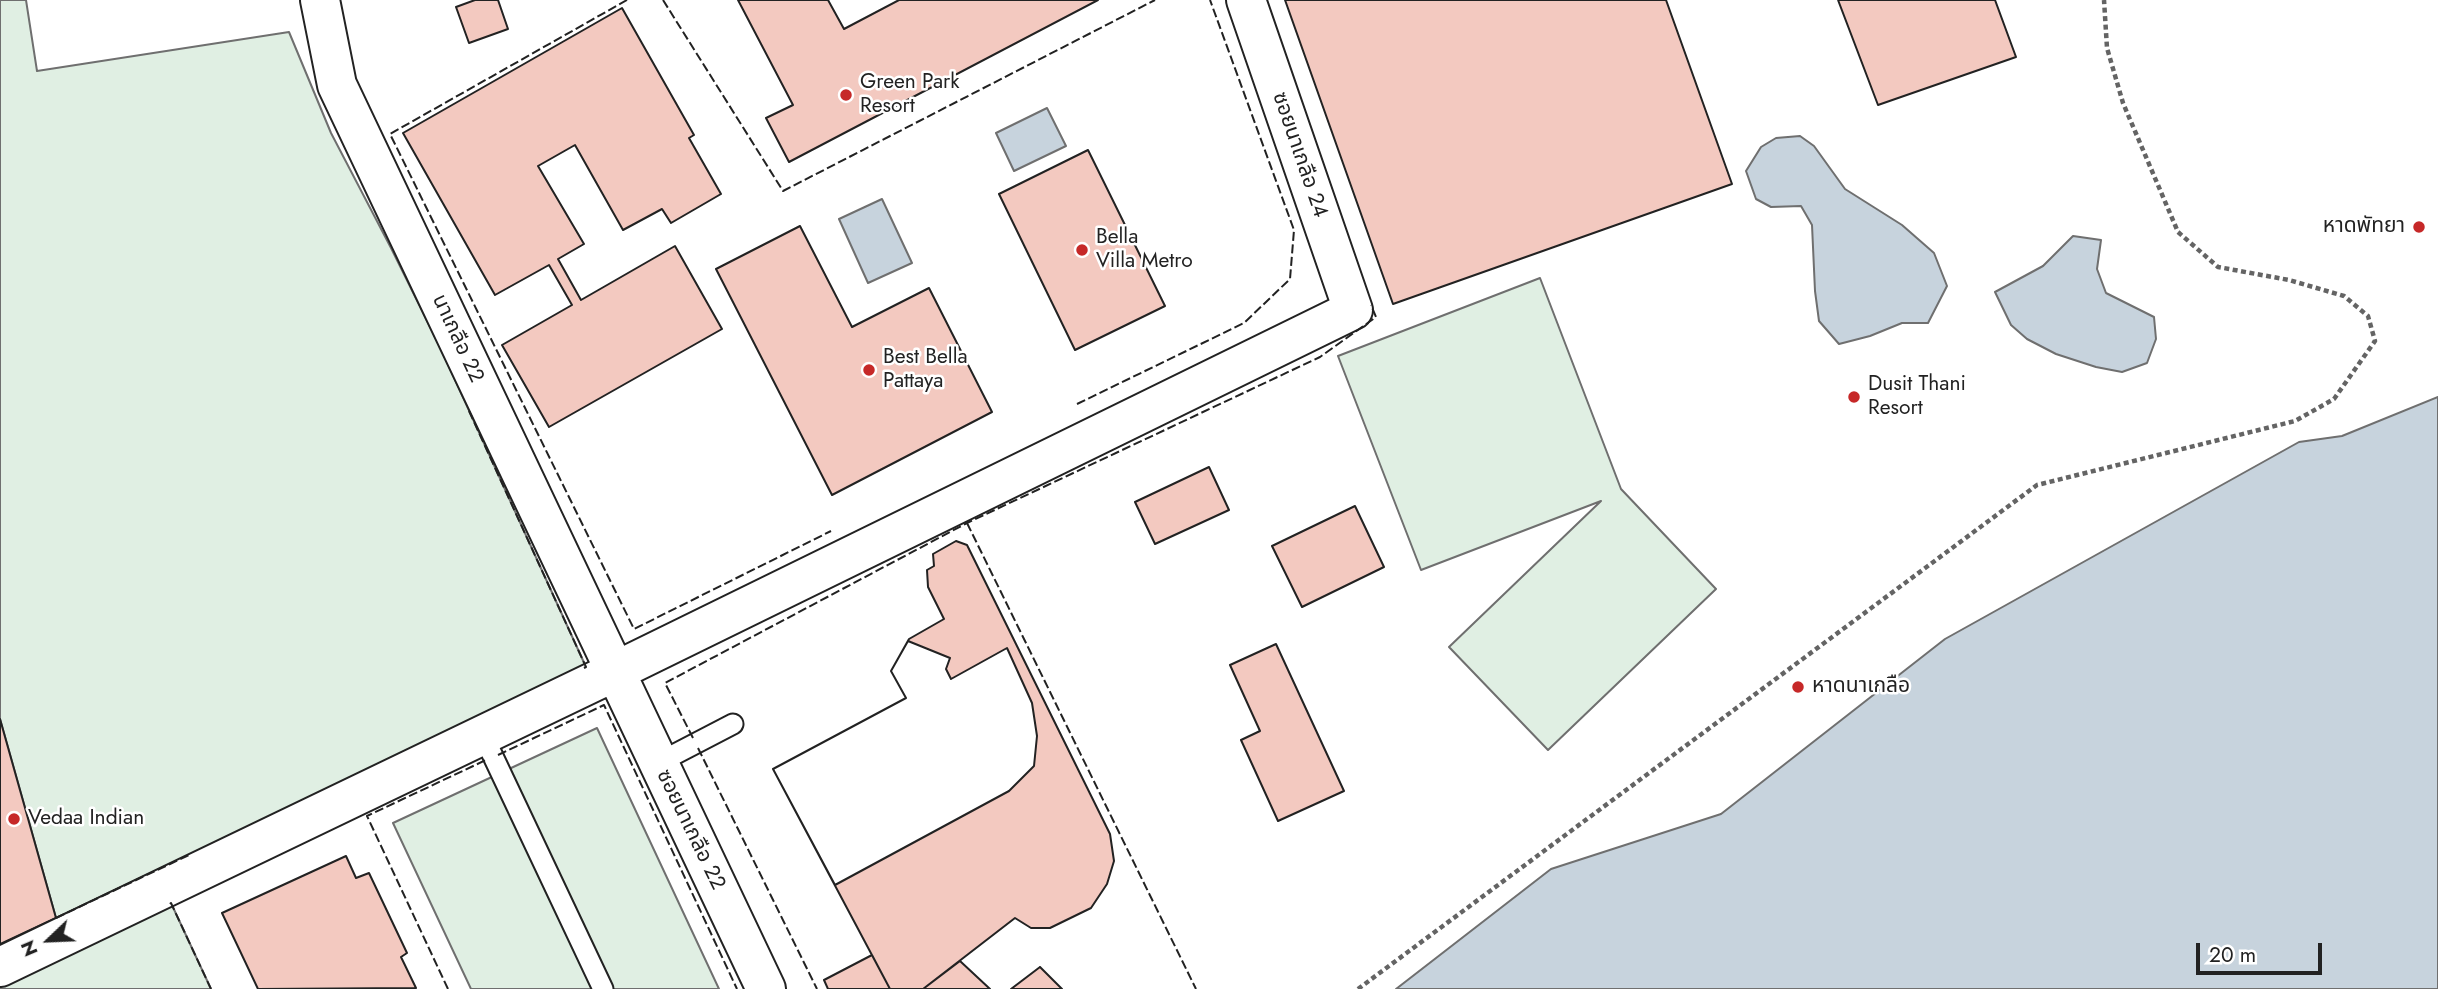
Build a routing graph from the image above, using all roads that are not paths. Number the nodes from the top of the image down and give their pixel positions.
1 (320, 0) edge
2 (1246, 0) edge
3 (614, 672) junction
4 (733, 724) dead end
5 (483, 735) junction
6 (658, 763) junction
7 (0, 967) edge
8 (603, 989) edge
9 (766, 989) edge

1 - 3 street, นาเกลือ 22
2 - 3 street, ซอยนาเกลือ 24
3 - 5 street
3 - 6 street, ซอยนาเกลือ 22
4 - 6 lane
5 - 7 street
5 - 8 lane
6 - 9 street, ซอยนาเกลือ 22

